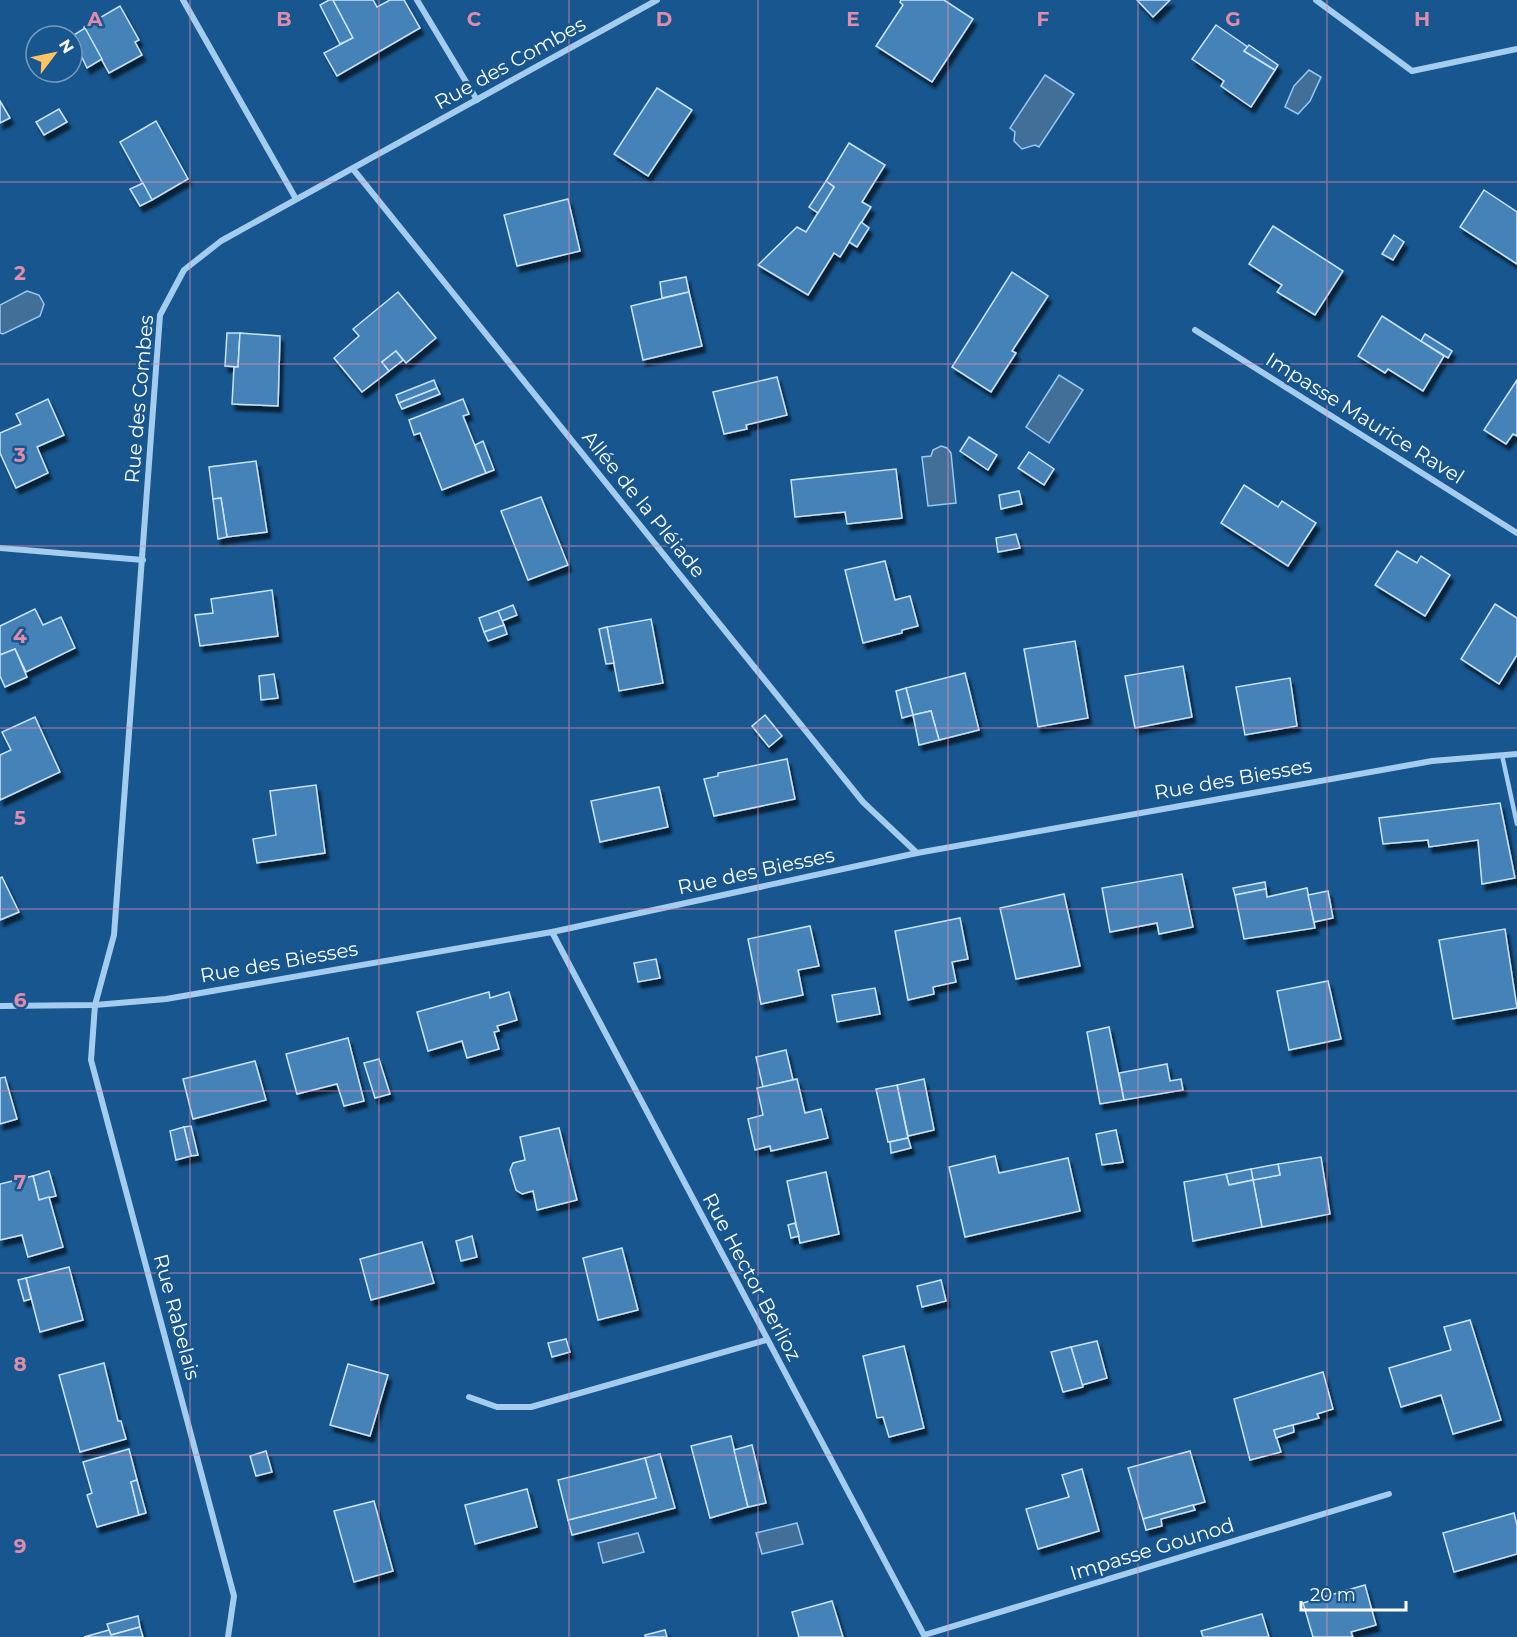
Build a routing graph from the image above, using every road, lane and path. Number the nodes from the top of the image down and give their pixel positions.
1 (183, 0) edge
2 (417, 0) edge
3 (657, 0) edge
4 (1316, 0) edge
5 (1517, 49) edge
6 (477, 100) junction
7 (353, 169) junction
8 (296, 199) junction
9 (1195, 330) dead end
10 (1517, 533) edge
11 (0, 548) edge
12 (143, 560) junction
13 (1517, 754) edge
14 (1502, 755) junction
15 (1517, 824) edge
16 (917, 853) junction
17 (552, 932) junction
18 (95, 1005) junction
19 (0, 1006) edge
20 (766, 1340) junction
21 (469, 1397) dead end
22 (1389, 1494) dead end
23 (925, 1636) edge
24 (228, 1637) edge

1 - 8 street
2 - 6 street
3 - 6 street, Rue des Combes
4 - 5 street
6 - 7 street, Rue des Combes
7 - 8 street, Rue des Combes
7 - 16 street, Allée de la Pléiade
8 - 12 street, Rue des Combes
9 - 10 street, Impasse Maurice Ravel
11 - 12 street
12 - 18 street, Rue des Combes
13 - 14 street, Rue des Biesses
14 - 15 lane
14 - 16 street, Rue des Biesses
16 - 17 street, Rue des Biesses
17 - 18 street, Rue des Biesses
17 - 20 street, Rue Hector Berlioz
18 - 19 street, Rue des Biesses
18 - 24 street, Rue Rabelais
20 - 21 street
20 - 23 street, Rue Hector Berlioz
22 - 23 street, Impasse Gounod

